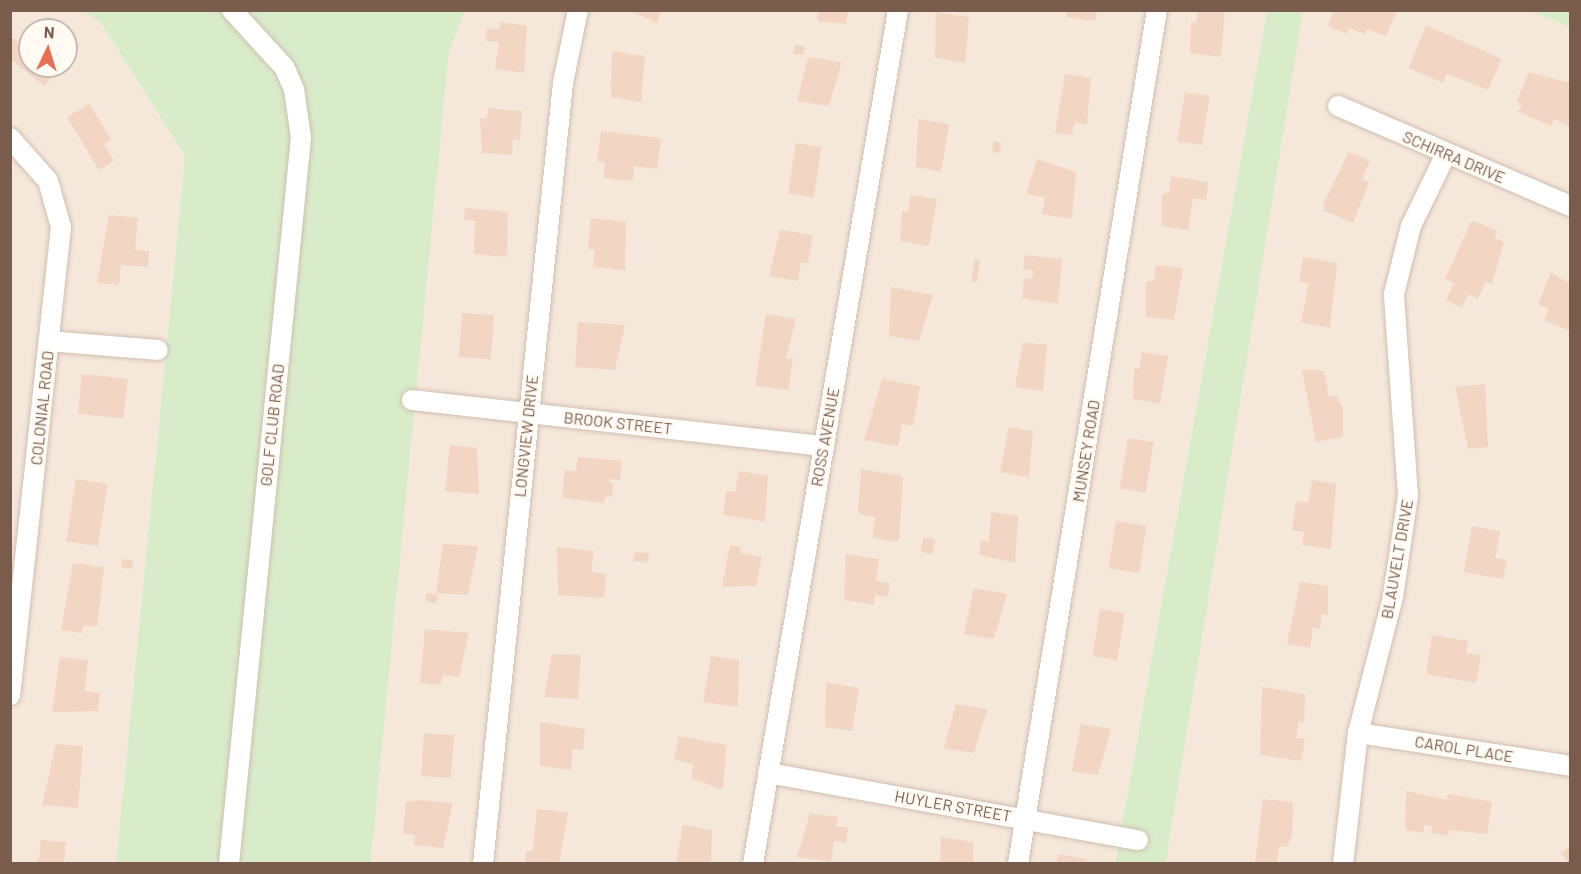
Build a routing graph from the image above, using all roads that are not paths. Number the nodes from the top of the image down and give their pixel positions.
1 (231, 10) edge
2 (578, 10) edge
3 (898, 10) edge
4 (1157, 10) edge
5 (1338, 106) dead end
6 (10, 138) edge
7 (1446, 154) junction
8 (1570, 206) edge
9 (49, 341) junction
10 (158, 350) dead end
11 (412, 400) dead end
12 (529, 413) junction
13 (824, 446) junction
14 (10, 695) edge
15 (1358, 733) junction
16 (1570, 766) edge
17 (768, 773) junction
18 (1026, 819) junction
19 (1138, 840) dead end
20 (229, 864) edge
21 (483, 864) edge
22 (753, 864) edge
23 (1018, 864) edge
24 (1343, 864) edge

1 - 20 street, GOLF CLUB ROAD
2 - 12 street, LONGVIEW DRIVE
3 - 13 street, ROSS AVENUE
4 - 18 street, MUNSEY ROAD
5 - 7 street, SCHIRRA DRIVE
6 - 9 street, COLONIAL ROAD
7 - 8 street, SCHIRRA DRIVE
7 - 15 street, BLAUVELT DRIVE
9 - 10 street
9 - 14 street, COLONIAL ROAD
11 - 12 street, BROOK STREET
12 - 13 street, BROOK STREET
12 - 21 street, LONGVIEW DRIVE
13 - 17 street, ROSS AVENUE
15 - 16 street, CAROL PLACE
15 - 24 street, BLAUVELT DRIVE
17 - 18 street, HUYLER STREET
17 - 22 street, ROSS AVENUE
18 - 19 street, HUYLER STREET
18 - 23 street, MUNSEY ROAD

